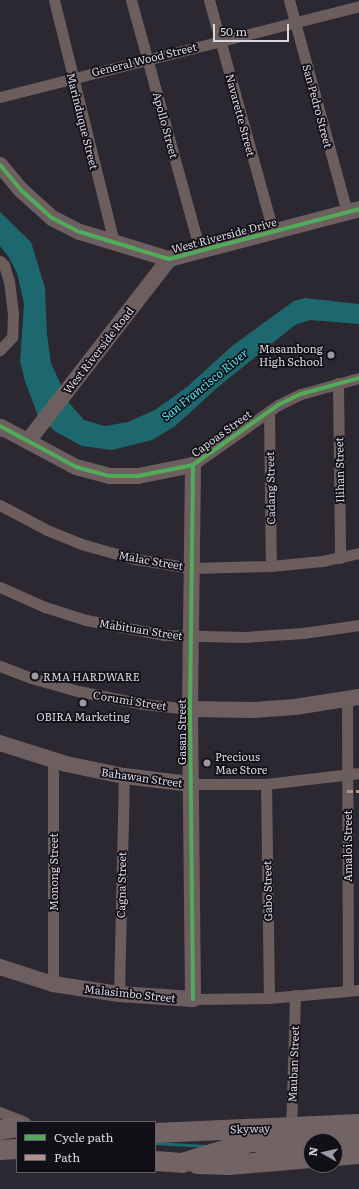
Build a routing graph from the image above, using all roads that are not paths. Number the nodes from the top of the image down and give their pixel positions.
1 (54, 0) edge
2 (131, 0) edge
3 (209, 0) edge
4 (289, 0) edge
5 (359, 6) edge
6 (295, 20) junction
7 (220, 39) junction
8 (147, 59) junction
9 (71, 77) junction
10 (0, 97) edge
11 (0, 165) edge
12 (353, 210) edge
13 (272, 231) junction
14 (114, 242) junction
15 (200, 251) junction
16 (168, 259) junction
17 (0, 261) edge
18 (0, 350) edge
19 (359, 378) edge
20 (338, 383) junction
21 (269, 411) junction
22 (0, 427) edge
23 (28, 441) junction
24 (194, 464) junction
25 (0, 505) edge
26 (359, 554) edge
27 (340, 558) junction
28 (271, 566) junction
29 (192, 568) junction
30 (0, 586) edge
31 (359, 625) edge
32 (191, 637) junction
33 (0, 666) edge
34 (353, 698) edge
35 (190, 709) junction
36 (0, 743) edge
37 (53, 760) junction
38 (359, 773) edge
39 (124, 776) junction
40 (347, 776) junction
41 (190, 784) junction
42 (266, 784) junction
43 (0, 966) edge
44 (53, 984) junction
45 (354, 991) edge
46 (119, 994) junction
47 (295, 995) junction
48 (269, 998) junction
49 (194, 999) junction
50 (0, 1112) edge
51 (22, 1121) edge
52 (355, 1124) edge
53 (16, 1127) edge
54 (0, 1130) edge
55 (291, 1133) dead end
56 (156, 1134) edge
57 (156, 1134) edge
58 (359, 1139) edge
59 (343, 1140) edge
60 (303, 1142) edge
61 (16, 1149) edge
62 (0, 1150) edge
63 (359, 1154) edge
64 (343, 1155) edge
65 (303, 1159) edge
66 (156, 1161) edge
67 (182, 1163) junction

1 - 9 street, Marinduque Street
2 - 8 street, Apollo Street
3 - 7 street, Navarette Street
4 - 6 street, San Pedro Street
5 - 6 street, General Wood Street
6 - 7 street, General Wood Street
6 - 12 street, San Pedro Street
7 - 8 street, General Wood Street
7 - 13 street, Navarette Street
8 - 9 street, General Wood Street
8 - 15 street, Apollo Street
9 - 10 street, General Wood Street
9 - 14 street, Marinduque Street
11 - 14 street, West Riverside Drive
12 - 13 street, West Riverside Drive
13 - 15 street, West Riverside Drive
14 - 16 street, West Riverside Drive
15 - 16 street, West Riverside Drive
16 - 23 street, West Riverside Road
17 - 18 street
19 - 20 street, Capoas Street
20 - 21 street, Capoas Street
20 - 27 street, Ilihan Street
21 - 24 street, Capoas Street
21 - 28 street, Cadang Street
22 - 23 street, Capoas Street
23 - 24 street, Capoas Street
24 - 29 street, Gasan Street
25 - 29 street, Malac Street
26 - 27 street, Malac Street
27 - 28 street, Malac Street
28 - 29 street, Malac Street
29 - 32 street, Gasan Street
30 - 32 street, Mabituan Street
31 - 32 street, Mabituan Street
32 - 35 street, Gasan Street
33 - 35 street, Corumi Street
34 - 35 street, Corumi Street
34 - 40 street, Amaloi Street
35 - 41 street, Gasan Street
36 - 37 street, Bahawan Street
37 - 39 street, Bahawan Street
37 - 44 street, Monong Street
38 - 40 street, Bahawan Street
39 - 41 street, Bahawan Street
39 - 46 street, Cagna Street
40 - 42 street, Bahawan Street
40 - 45 street, Amaloi Street
41 - 42 street, Bahawan Street
41 - 49 street, Gasan Street
42 - 48 street, Gabo Street
43 - 44 street, Malasimbo Street
44 - 46 street, Malasimbo Street
45 - 47 street, Malasimbo Street
46 - 49 street, Malasimbo Street
47 - 48 street, Malasimbo Street
47 - 55 street, Mauban Street
48 - 49 street, Malasimbo Street
50 - 51 street
52 - 56 highway, Skyway, bridge
52 - 67 highway, Skyway, bridge
53 - 54 highway
57 - 60 highway, Skyway, bridge
58 - 59 highway
61 - 62 highway
63 - 64 highway
65 - 67 highway, Skyway, bridge
66 - 67 highway, Skyway

